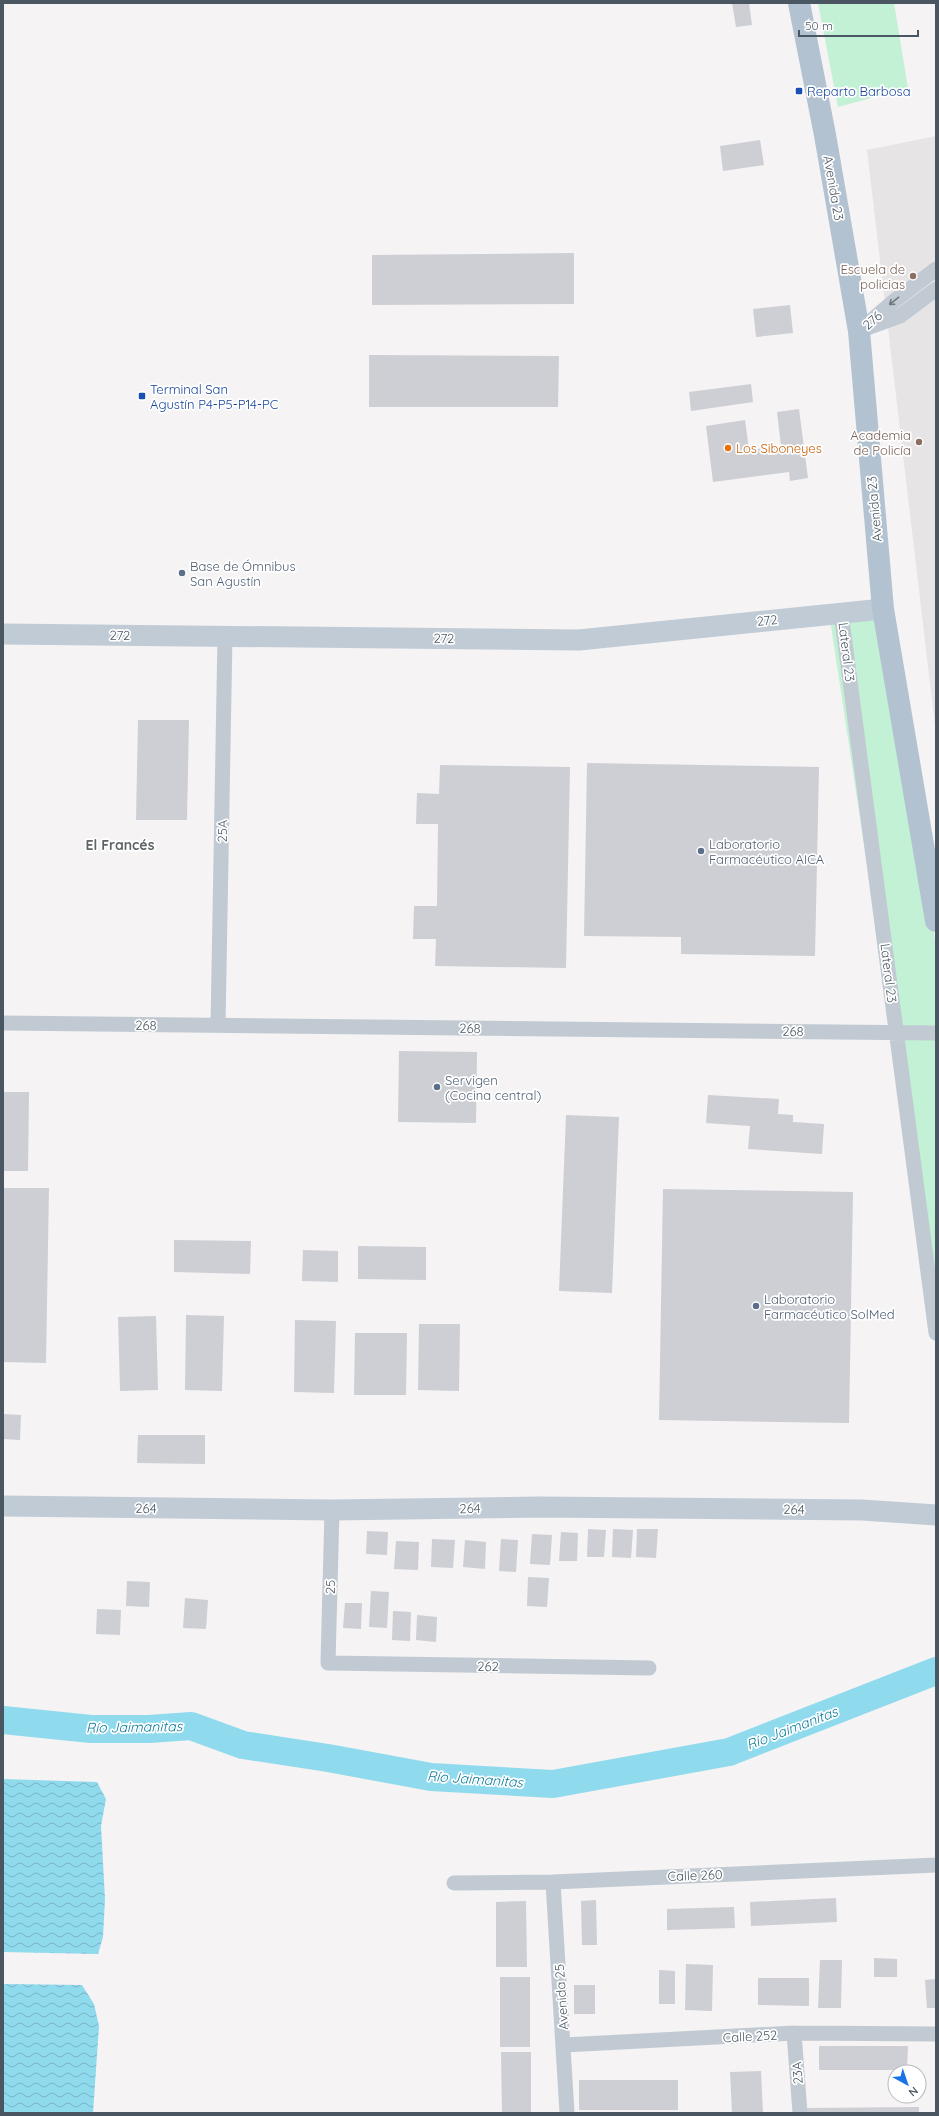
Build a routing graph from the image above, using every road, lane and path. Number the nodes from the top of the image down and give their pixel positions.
1 (799, 3) edge
2 (936, 270) edge
3 (936, 289) edge
4 (859, 331) junction
5 (883, 609) junction
6 (841, 613) junction
7 (3, 634) edge
8 (225, 636) junction
9 (936, 921) edge
10 (3, 1023) edge
11 (218, 1025) junction
12 (896, 1033) junction
13 (936, 1033) edge
14 (936, 1333) edge
15 (3, 1506) edge
16 (332, 1510) junction
17 (936, 1515) edge
18 (328, 1663) joint
19 (650, 1668) dead end
20 (936, 1865) edge
21 (553, 1882) junction
22 (454, 1883) dead end
23 (794, 2033) junction
24 (936, 2034) edge
25 (564, 2045) junction
26 (567, 2113) edge
27 (800, 2113) edge

1 - 4 main road, Avenida 23
2 -> 4 street, 276
3 - 4 street, 276
4 - 5 main road, Avenida 23
5 - 6 street, 272
5 - 9 main road, Avenida 23
6 - 8 street, 272
6 - 12 street, Lateral 23
7 - 8 street, 272
8 - 11 street, 25A
10 - 11 street, 268
11 - 12 street, 268
12 - 13 street, 268
12 - 14 street, Lateral 23
15 - 16 street, 264
16 - 17 street, 264
16 - 18 street, 25
18 - 19 street, 262
20 - 21 street, Calle 260
21 - 22 street, Calle 260
21 - 25 street, Avenida 25
23 - 24 street, Calle 252
23 - 25 street, Calle 252
23 - 27 street, 23A
25 - 26 street, Avenida 25

